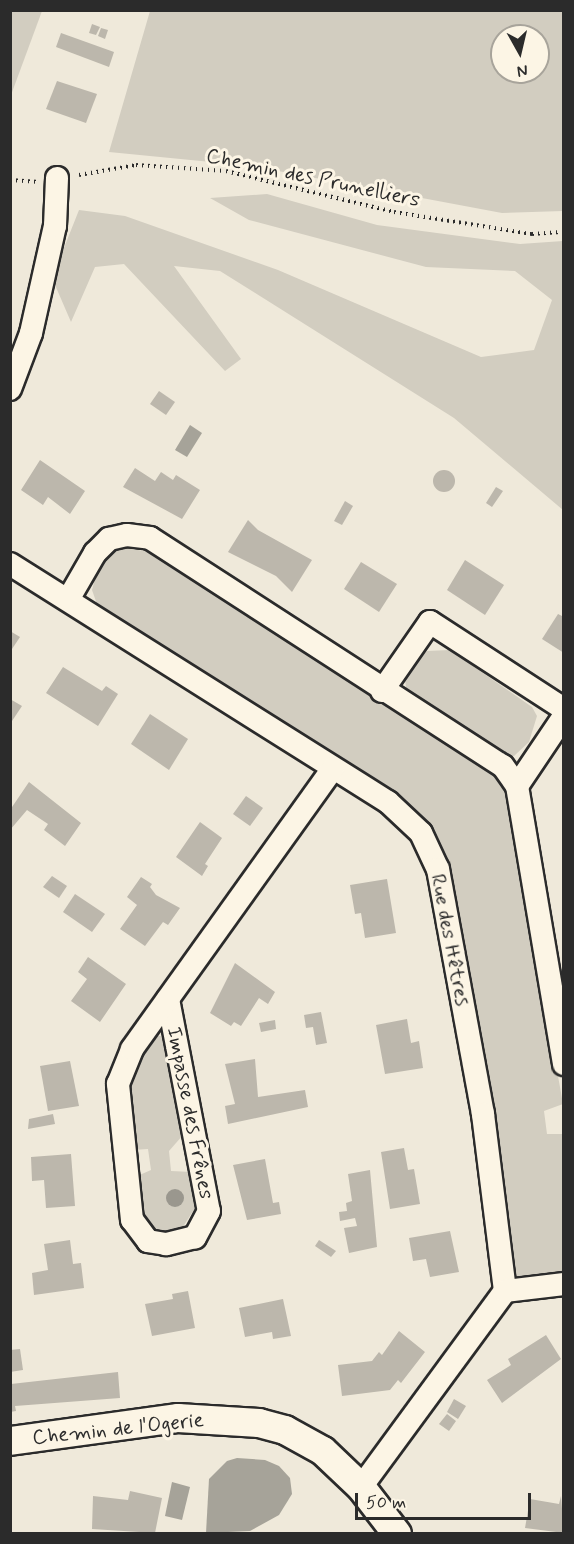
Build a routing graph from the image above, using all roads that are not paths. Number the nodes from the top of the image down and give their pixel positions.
1 (57, 178) road end
2 (10, 389) edge
3 (10, 564) edge
4 (69, 598) junction
5 (382, 691) junction
6 (564, 709) edge
7 (564, 716) edge
8 (333, 768) junction
9 (517, 786) junction
10 (168, 999) junction
11 (564, 1064) edge
12 (564, 1284) edge
13 (505, 1291) junction
14 (10, 1441) edge
15 (361, 1487) junction
16 (397, 1533) edge

1 - 2 street
3 - 4 street, Rue des Hêtres
4 - 5 street
4 - 8 street, Rue des Hêtres
5 - 6 street
5 - 9 street
7 - 9 street
8 - 10 street, Impasse des Frênes
8 - 13 street, Rue des Hêtres
9 - 11 street
10 - 10 street, Impasse des Frênes
12 - 13 street
13 - 15 street
14 - 15 street, Chemin de l'Ogerie
15 - 16 street, Chemin de l'Ogerie

